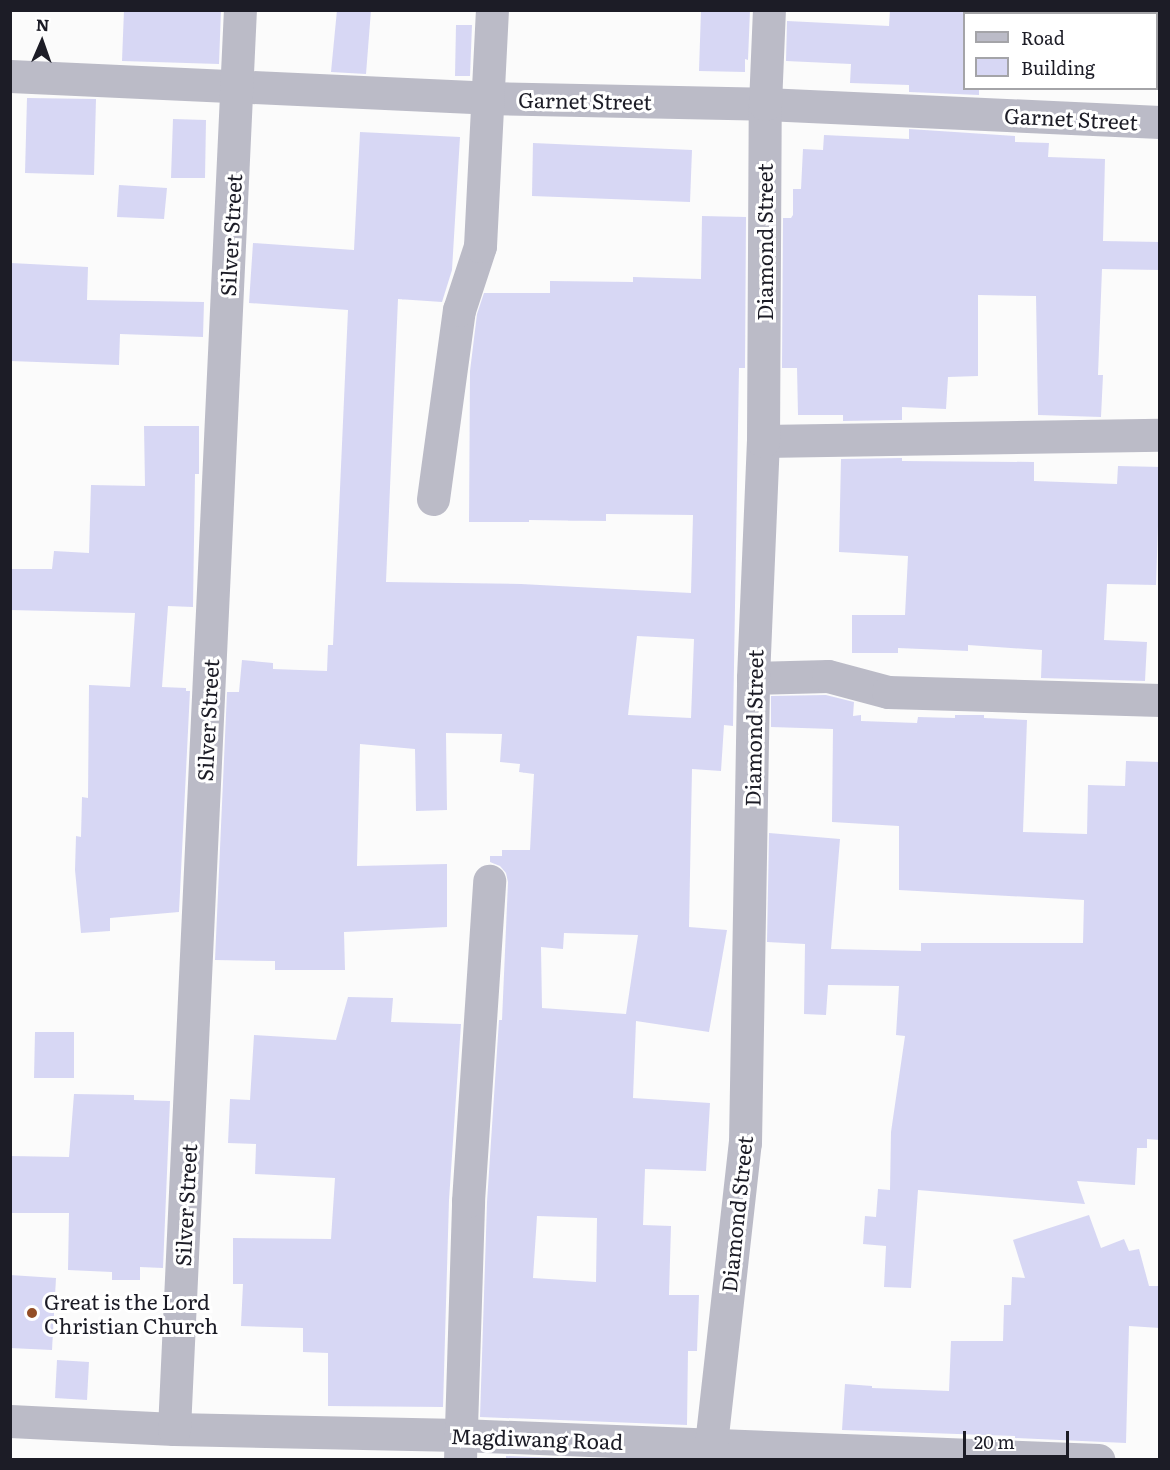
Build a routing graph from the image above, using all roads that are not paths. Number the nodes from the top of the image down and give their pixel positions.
1 (240, 10) edge
2 (492, 10) edge
3 (769, 10) edge
4 (10, 76) edge
5 (237, 86) junction
6 (488, 98) junction
7 (765, 104) junction
8 (1160, 122) edge
9 (1160, 435) edge
10 (763, 441) junction
11 (433, 499) dead end
12 (753, 678) junction
13 (1160, 700) edge
14 (489, 881) dead end
15 (10, 1421) edge
16 (174, 1430) junction
17 (711, 1444) junction
18 (460, 1447) edge
19 (1099, 1460) edge

1 - 5 street, Silver Street
2 - 6 street
3 - 7 street, Diamond Street
4 - 5 street, Garnet Street
5 - 6 street, Garnet Street
5 - 16 street, Silver Street
6 - 7 street, Garnet Street
6 - 11 street
7 - 8 street, Garnet Street
7 - 10 street, Diamond Street
9 - 10 street
10 - 12 street, Diamond Street
12 - 13 street
12 - 17 street, Diamond Street
14 - 18 street
15 - 16 street, Magdiwang Road
16 - 18 street, Magdiwang Road
17 - 18 street, Magdiwang Road
17 - 19 street, Magdiwang Road

